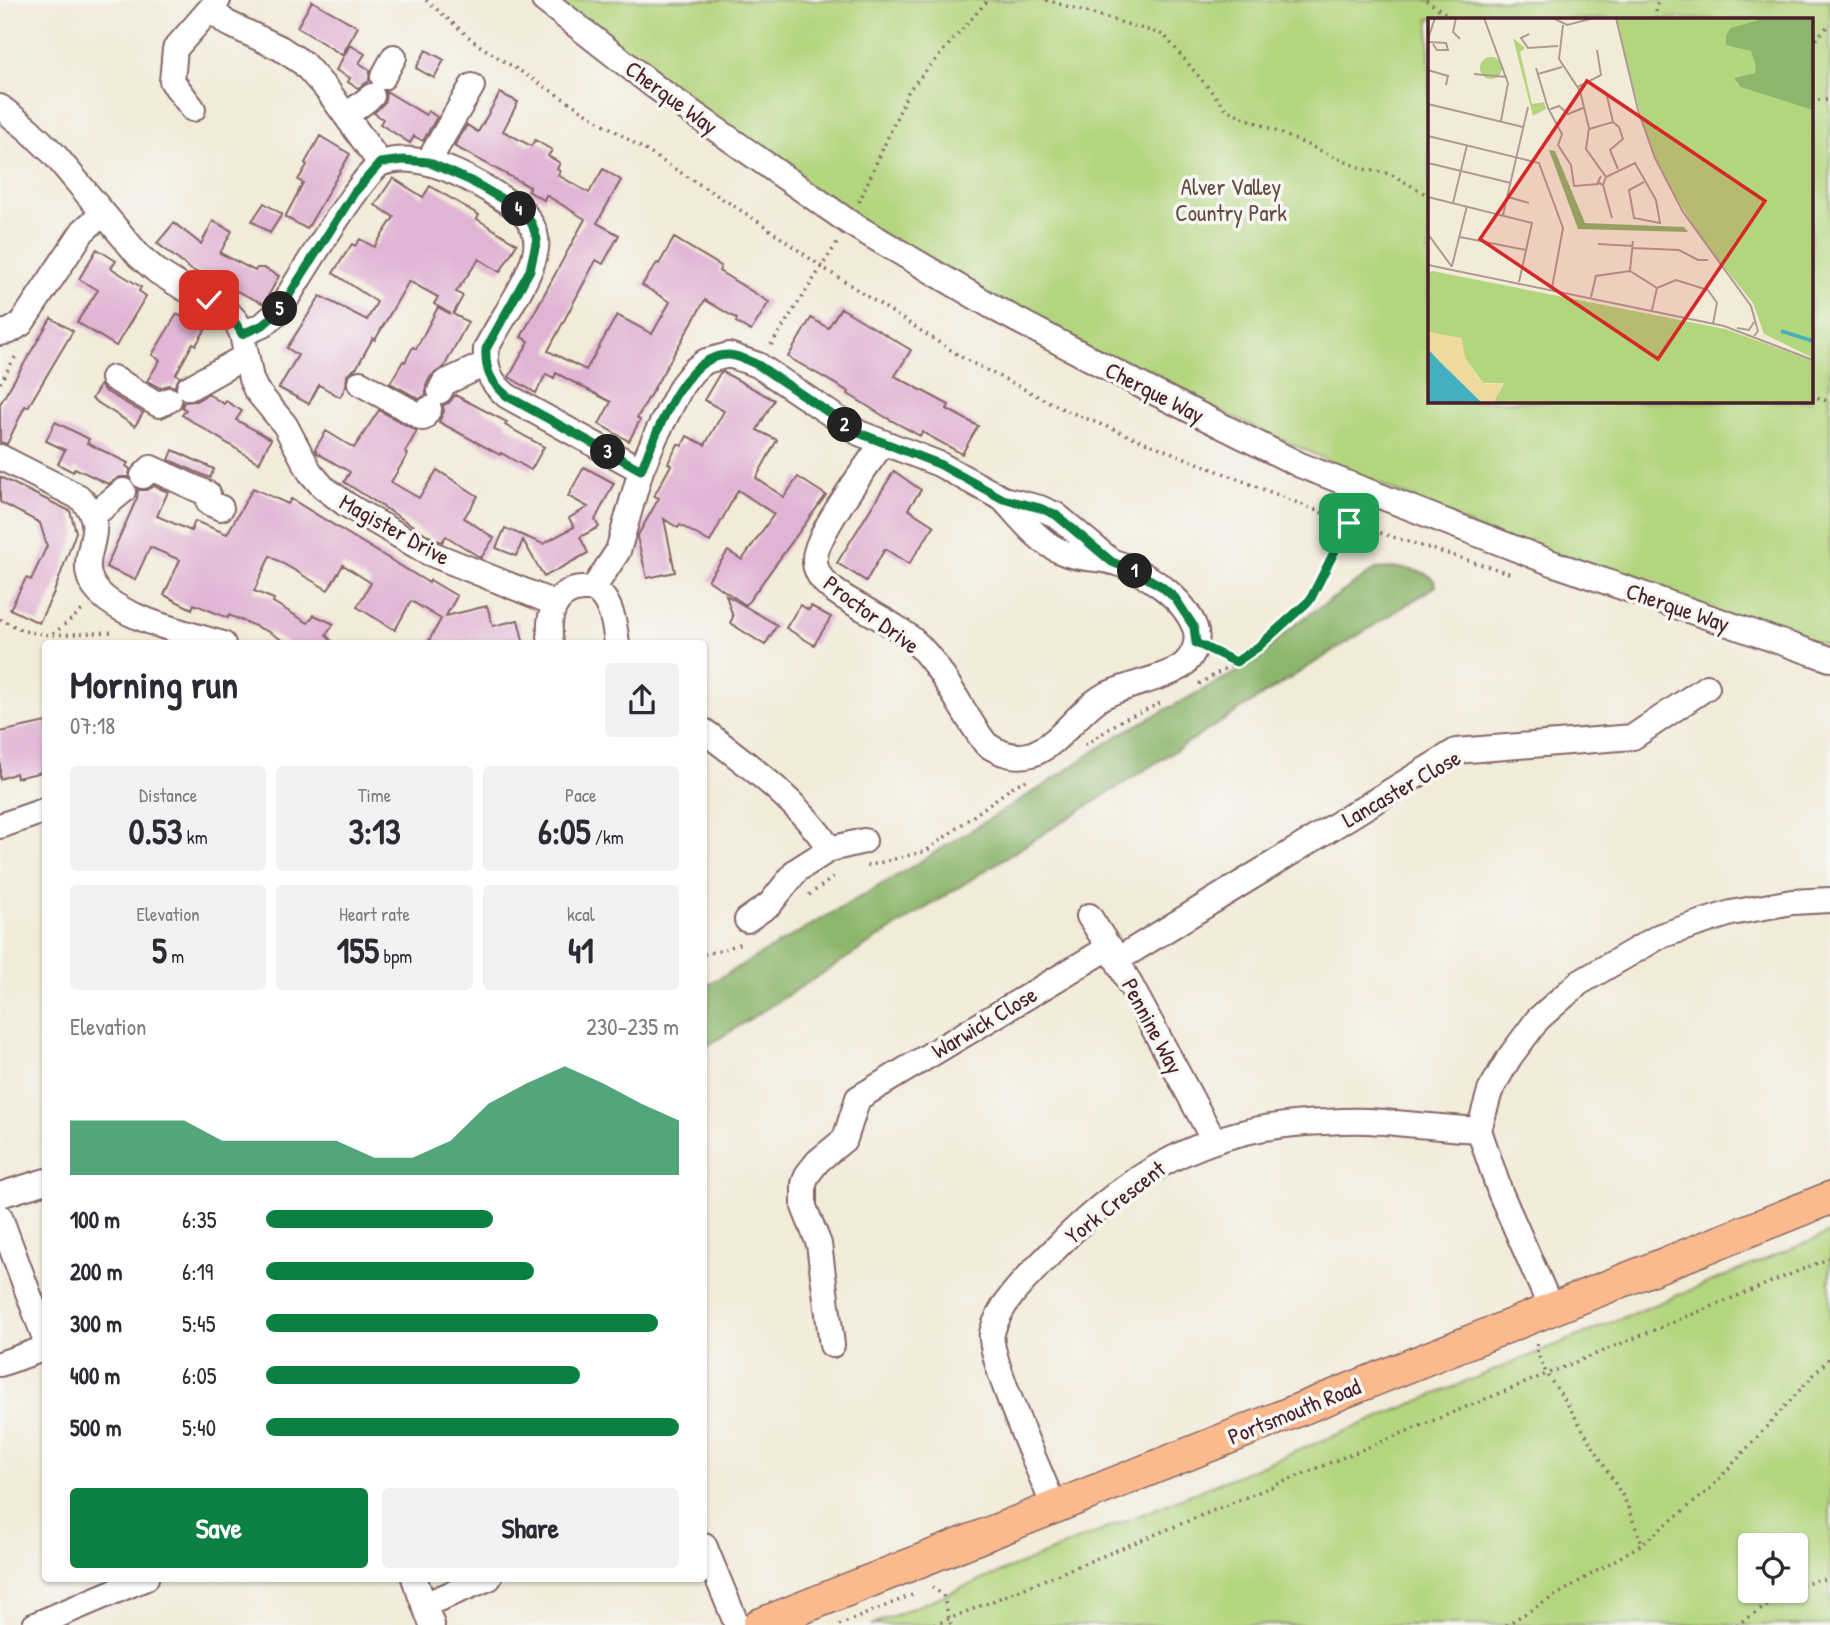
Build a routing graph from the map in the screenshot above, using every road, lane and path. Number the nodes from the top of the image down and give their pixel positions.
1 (544, 0) edge
2 (988, 0) edge
3 (1046, 0) edge
4 (1426, 0) edge
5 (1658, 0) edge
6 (214, 5) edge
7 (1453, 18) edge
8 (1655, 18) edge
9 (1830, 24) edge
10 (1812, 43) edge
11 (383, 77) dead end
12 (472, 86) dead end
13 (1812, 100) edge
14 (1830, 100) edge
15 (0, 107) edge
16 (193, 108) dead end
17 (346, 115) junction
18 (428, 162) junction
19 (380, 163) junction
20 (1428, 195) edge
21 (103, 213) junction
22 (849, 223) junction
23 (0, 333) edge
24 (244, 345) junction
25 (17, 354) dead end
26 (485, 364) junction
27 (758, 365) junction
28 (113, 379) dead end
29 (0, 383) edge
30 (360, 383) dead end
31 (1812, 395) edge
32 (1830, 402) edge
33 (882, 444) junction
34 (0, 457) edge
35 (641, 470) junction
36 (143, 475) dead end
37 (123, 491) dead end
38 (221, 508) dead end
39 (93, 515) junction
40 (1349, 523) dead end
41 (593, 589) junction
42 (554, 603) junction
43 (0, 619) edge
44 (114, 632) dead end
45 (210, 640) edge
46 (551, 640) edge
47 (616, 640) edge
48 (1196, 643) junction
49 (1830, 659) edge
50 (1236, 662) junction
51 (1707, 687) dead end
52 (1191, 689) dead end
53 (1168, 700) dead end
54 (707, 733) edge
55 (1081, 748) dead end
56 (1033, 778) dead end
57 (42, 811) edge
58 (0, 826) edge
59 (864, 841) dead end
60 (830, 849) junction
61 (862, 867) dead end
62 (840, 872) dead end
63 (806, 897) dead end
64 (1830, 900) edge
65 (1089, 915) dead end
66 (748, 930) joint
67 (707, 953) edge
68 (1113, 953) junction
69 (1479, 1130) junction
70 (1213, 1139) junction
71 (42, 1182) edge
72 (0, 1195) edge
73 (1830, 1198) edge
74 (0, 1217) edge
75 (1830, 1258) edge
76 (1551, 1308) junction
77 (42, 1330) edge
78 (1537, 1342) dead end
79 (832, 1345) dead end
80 (42, 1349) edge
81 (1830, 1357) edge
82 (0, 1364) edge
83 (1547, 1375) junction
84 (1055, 1507) junction
85 (1642, 1544) junction
86 (707, 1552) edge
87 (1830, 1578) edge
88 (137, 1582) edge
89 (416, 1582) edge
90 (482, 1582) edge
91 (1808, 1582) edge
92 (932, 1587) dead end
93 (1771, 1603) edge
94 (428, 1615) edge
95 (950, 1618) junction
96 (35, 1625) edge
97 (737, 1625) edge
98 (759, 1625) edge
99 (934, 1625) edge
100 (951, 1625) edge
101 (1506, 1625) edge
102 (1736, 1625) edge

1 - 22 street, Cherque Way
2 - 22 path
3 - 20 path
4 - 7 path
5 - 8 path
6 - 16 street
6 - 17 street
9 - 10 path
11 - 17 street
12 - 18 street
13 - 14 path
15 - 21 street, Magister Drive
17 - 19 street
18 - 19 street
18 - 26 street
19 - 24 street
21 - 23 street
21 - 24 street, Magister Drive
22 - 27 path
22 - 49 street, Cherque Way
24 - 28 street
24 - 42 street, Magister Drive
25 - 29 path
26 - 30 street
26 - 35 street
27 - 33 street
27 - 35 street
31 - 32 path
33 - 48 street
33 - 48 street, Proctor Drive
34 - 39 street
35 - 41 street
36 - 38 street
37 - 39 street
39 - 45 street
40 - 50 path
41 - 42 street
41 - 47 street
42 - 46 street
43 - 44 path
48 - 50 path
50 - 52 path
51 - 68 street, Lancaster Close
53 - 55 path
54 - 60 street
56 - 61 path
57 - 58 street
59 - 60 street
60 - 66 street
62 - 63 path
64 - 69 street
65 - 68 street, Pennine Way
66 - 67 path
68 - 70 street, Pennine Way
68 - 79 street, Warwick Close
69 - 70 street, York Crescent
69 - 76 street
70 - 84 street, York Crescent
71 - 72 street
73 - 76 main road, Portsmouth Road
74 - 77 street
75 - 83 path
76 - 84 main road, Portsmouth Road
78 - 83 path
80 - 82 street
81 - 85 path
83 - 85 path
83 - 95 path
84 - 98 main road, Portsmouth Road
85 - 101 path
86 - 97 street
87 - 91 path
88 - 96 street
89 - 94 street
90 - 94 street
92 - 95 path
93 - 102 path
95 - 99 path
95 - 100 path

